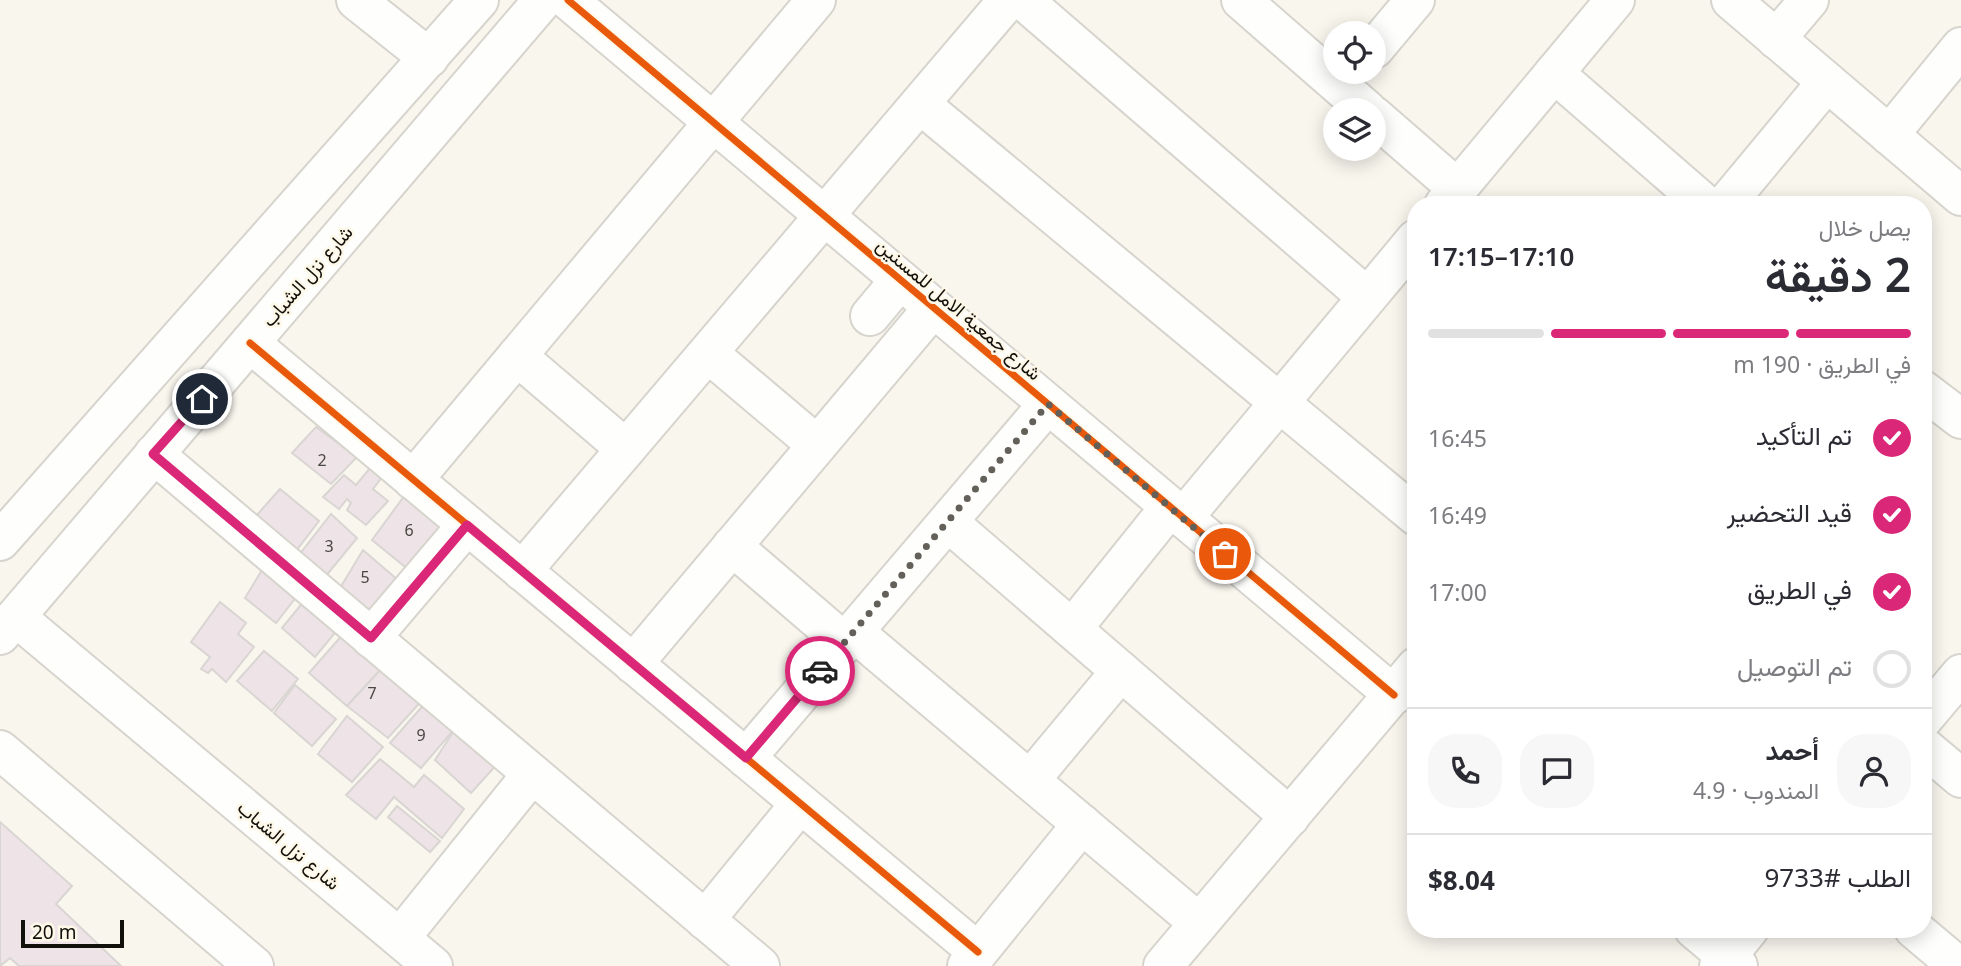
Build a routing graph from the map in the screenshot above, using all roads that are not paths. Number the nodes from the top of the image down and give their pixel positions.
1 (356, 0) edge
2 (479, 0) edge
3 (543, 0) edge
4 (568, 0) edge
5 (816, 0) edge
6 (1023, 0) edge
7 (1241, 0) edge
8 (1415, 0) edge
9 (1615, 0) edge
10 (1731, 0) edge
11 (1809, 0) edge
12 (989, 7) edge
13 (1386, 35) edge
14 (1776, 39) junction
15 (1961, 47) edge
16 (429, 58) junction
17 (1554, 73) junction
18 (1827, 82) junction
19 (1354, 90) edge
20 (919, 104) junction
21 (713, 122) junction
22 (1386, 129) edge
23 (1889, 135) junction
24 (1450, 196) edge
25 (1452, 196) edge
26 (1696, 196) edge
27 (1732, 196) edge
28 (1961, 197) edge
29 (824, 216) junction
30 (1407, 250) edge
31 (900, 280) junction
32 (1367, 298) junction
33 (933, 308) junction
34 (870, 316) dead end
35 (250, 343) junction
36 (708, 352) junction
37 (517, 356) junction
38 (1932, 397) edge
39 (1279, 403) junction
40 (1048, 404) junction
41 (1961, 419) edge
42 (817, 445) junction
43 (626, 449) junction
44 (153, 454) junction
45 (413, 480) junction
46 (1407, 509) edge
47 (1177, 513) junction
48 (948, 522) junction
49 (467, 525) junction
50 (0, 541) edge
51 (732, 546) junction
52 (522, 571) junction
53 (8, 626) edge
54 (1072, 629) junction
55 (849, 637) junction
56 (371, 638) junction
57 (633, 664) junction
58 (1121, 671) junction
59 (1961, 674) edge
60 (1406, 686) edge
61 (1932, 708) edge
62 (0, 750) edge
63 (1932, 754) edge
64 (746, 758) junction
65 (532, 774) junction
66 (1961, 778) edge
67 (1030, 780) junction
68 (800, 804) junction
69 (1290, 817) junction
70 (1082, 824) junction
71 (705, 919) junction
72 (1199, 923) junction
73 (400, 938) junction
74 (1708, 938) edge
75 (1925, 938) edge
76 (215, 951) edge
77 (1733, 954) edge
78 (972, 959) edge
79 (254, 966) edge
80 (433, 966) edge
81 (760, 966) edge
82 (1163, 966) edge
83 (1958, 966) edge

1 - 16 street
2 - 16 street
3 - 35 street, شارع نزل الشباب
4 - 21 street, شارع جمعية الامل للمسنين
5 - 21 street
6 - 32 street
7 - 19 street
8 - 13 street
9 - 17 street
10 - 14 street
11 - 14 street
12 - 20 street
14 - 18 street
15 - 23 street
16 - 50 street
17 - 25 street
17 - 26 street
18 - 23 street
18 - 27 street
20 - 29 street
20 - 39 street
21 - 29 street, شارع جمعية الامل للمسنين
21 - 37 street
22 - 24 street
23 - 28 street
29 - 31 street, شارع جمعية الامل للمسنين
29 - 36 street
30 - 32 street
31 - 33 street, شارع جمعية الامل للمسنين
31 - 34 street
32 - 39 street
33 - 40 street, شارع جمعية الامل للمسنين
33 - 42 street
35 - 44 street, شارع نزل الشباب
35 - 45 street
36 - 42 street
36 - 43 street
37 - 43 street
37 - 45 street
38 - 41 street
39 - 46 street
39 - 47 street
40 - 47 street, شارع جمعية الامل للمسنين
40 - 48 street
42 - 51 street
43 - 52 street
44 - 53 street, شارع نزل الشباب
44 - 56 street
45 - 49 street
47 - 54 street
47 - 60 street, شارع جمعية الامل للمسنين
48 - 54 street
48 - 55 street
49 - 52 street
49 - 56 street
51 - 55 street
51 - 57 street
52 - 57 street
53 - 73 street, شارع نزل الشباب
54 - 58 street
55 - 64 street
55 - 67 street
56 - 65 street
57 - 64 street
58 - 67 street
58 - 69 street
59 - 61 street
60 - 69 street
62 - 76 street
63 - 66 street
64 - 68 street
65 - 71 street
65 - 73 street
67 - 70 street
68 - 71 street
68 - 78 street
69 - 72 street
70 - 72 street
70 - 78 street
71 - 81 street
72 - 82 street
73 - 80 street, شارع نزل الشباب
74 - 77 street
75 - 83 street
76 - 79 street

